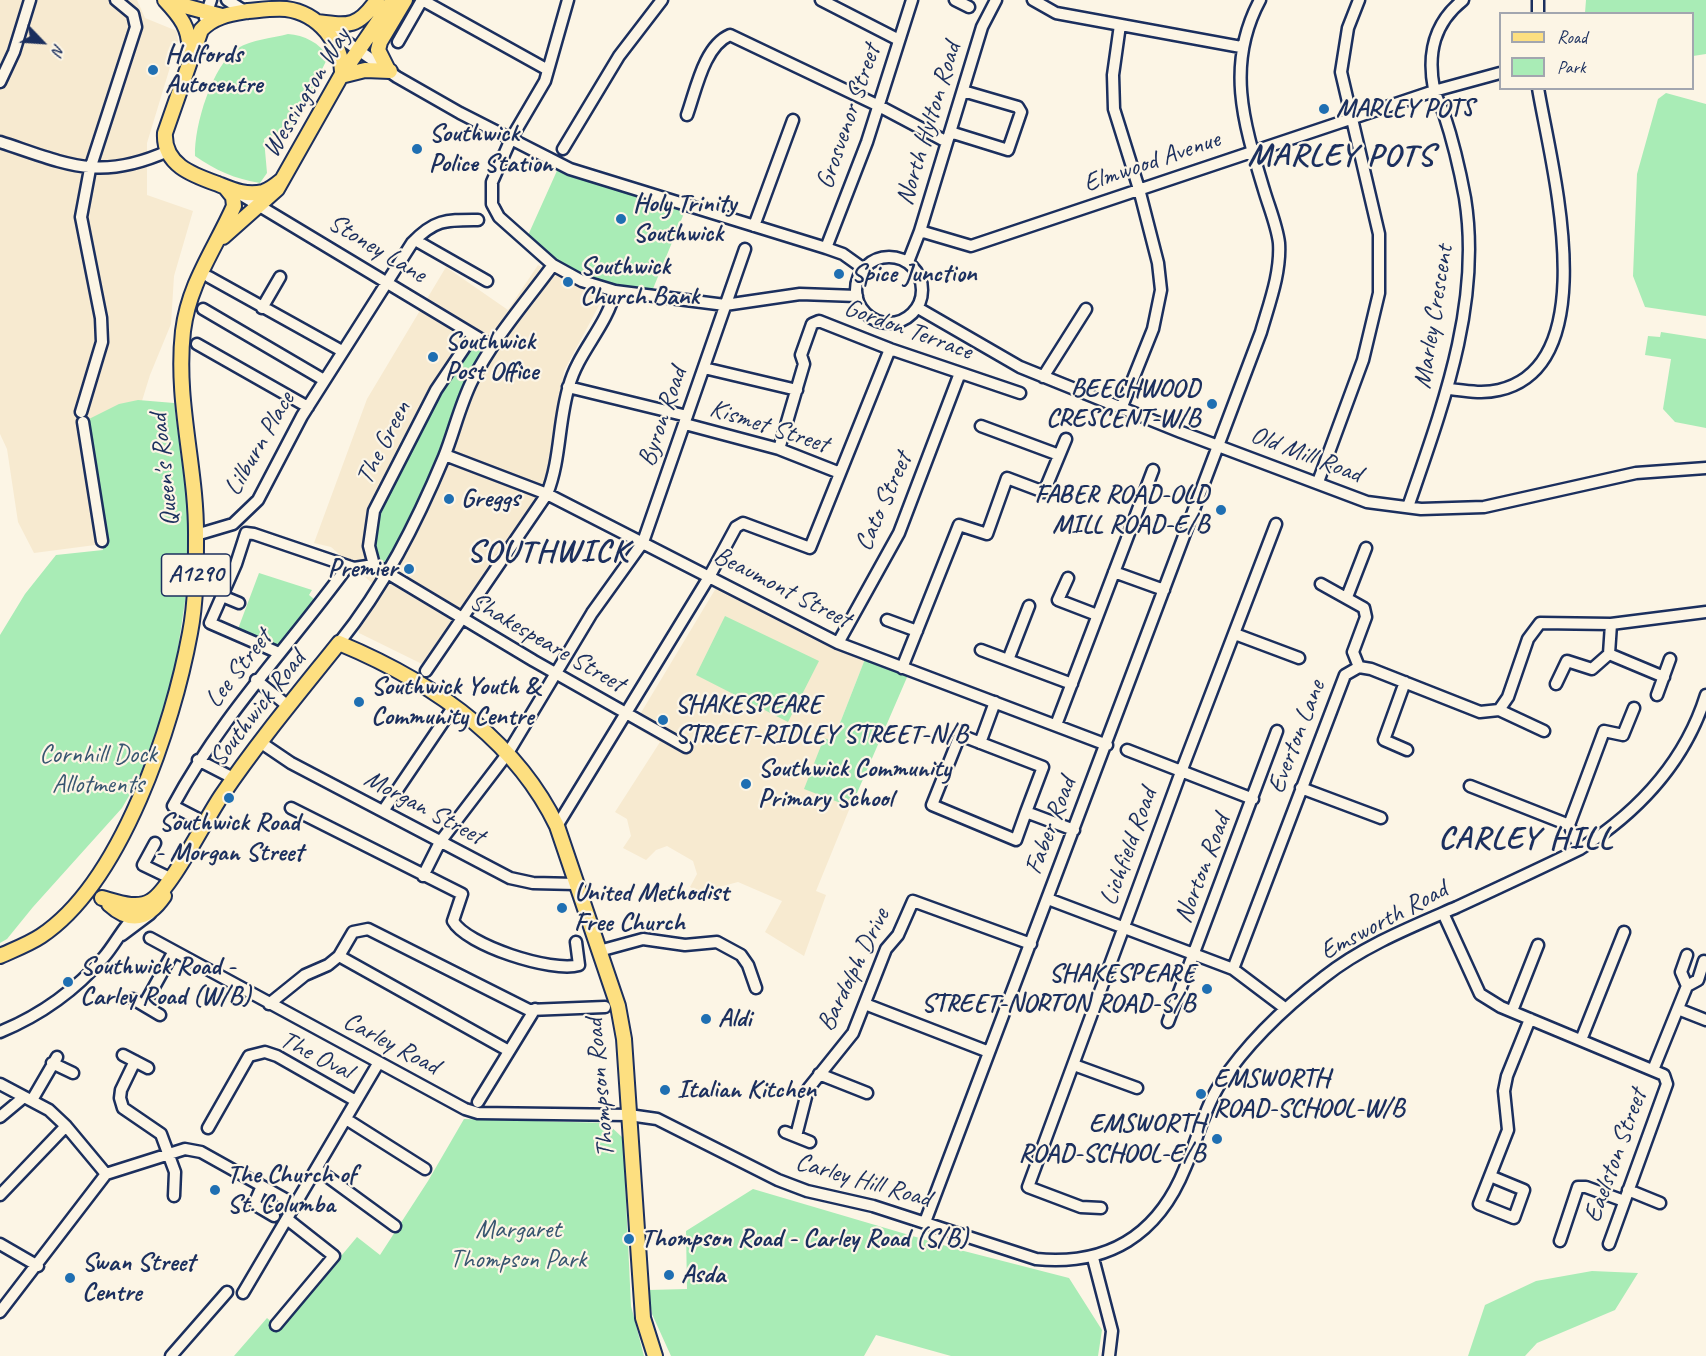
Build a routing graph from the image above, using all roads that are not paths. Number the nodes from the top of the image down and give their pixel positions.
1 (30, 0) edge
2 (116, 0) edge
3 (165, 0) edge
4 (227, 0) edge
5 (377, 0) edge
6 (393, 0) edge
7 (405, 0) edge
8 (422, 0) edge
9 (568, 0) edge
10 (662, 0) edge
11 (821, 0) edge
12 (912, 0) edge
13 (956, 0) edge
14 (996, 0) edge
15 (1033, 0) edge
16 (1260, 0) edge
17 (1359, 0) edge
18 (1463, 0) edge
19 (209, 7) edge
20 (969, 7) dead end
21 (246, 12) junction
22 (222, 16) junction
23 (317, 22) junction
24 (1120, 26) junction
25 (201, 30) junction
26 (899, 40) junction
27 (398, 42) dead end
28 (1241, 47) junction
29 (360, 49) junction
30 (188, 65) junction
31 (548, 70) junction
32 (389, 71) junction
33 (1499, 73) edge
34 (342, 75) junction
35 (0, 82) edge
36 (1538, 90) edge
37 (963, 91) junction
38 (1434, 91) junction
39 (879, 106) junction
40 (687, 115) dead end
41 (1350, 119) junction
42 (793, 120) dead end
43 (949, 137) junction
44 (511, 139) junction
45 (0, 142) edge
46 (563, 149) dead end
47 (168, 151) junction
48 (1252, 152) junction
49 (90, 169) junction
50 (282, 180) junction
51 (1139, 189) junction
52 (231, 190) junction
53 (258, 207) junction
54 (478, 220) dead end
55 (754, 226) junction
56 (920, 231) junction
57 (415, 240) junction
58 (214, 245) junction
59 (826, 248) junction
60 (745, 249) dead end
61 (908, 262) junction
62 (553, 265) junction
63 (864, 269) junction
64 (209, 277) dead end
65 (280, 277) dead end
66 (386, 280) junction
67 (487, 281) dead end
68 (615, 291) junction
69 (857, 296) junction
70 (725, 305) junction
71 (262, 308) junction
72 (918, 308) junction
73 (203, 309) dead end
74 (1086, 309) dead end
75 (473, 335) junction
76 (197, 344) dead end
77 (492, 346) junction
78 (890, 349) junction
79 (342, 351) junction
80 (704, 368) junction
81 (960, 373) junction
82 (1043, 377) junction
83 (324, 380) junction
84 (568, 387) junction
85 (1449, 389) junction
86 (797, 390) junction
87 (1020, 393) dead end
88 (308, 407) junction
89 (1121, 409) junction
90 (686, 420) junction
91 (981, 426) dead end
92 (1066, 439) dead end
93 (1218, 445) junction
94 (779, 448) junction
95 (445, 454) junction
96 (1059, 455) junction
97 (1706, 468) edge
98 (1153, 470) dead end
99 (840, 473) junction
100 (1318, 482) junction
101 (548, 494) junction
102 (1408, 507) junction
103 (1276, 524) dead end
104 (196, 535) junction
105 (102, 541) dead end
106 (643, 542) junction
107 (1366, 548) dead end
108 (374, 565) junction
109 (348, 566) junction
110 (1114, 572) junction
111 (388, 573) junction
112 (709, 578) junction
113 (1068, 578) dead end
114 (1322, 584) dead end
115 (1164, 590) junction
116 (222, 596) junction
117 (1347, 597) junction
118 (239, 603) dead end
119 (1029, 606) dead end
120 (1706, 612) edge
121 (1098, 615) junction
122 (463, 620) junction
123 (887, 620) dead end
124 (1611, 624) junction
125 (916, 631) junction
126 (1235, 634) junction
127 (339, 643) junction
128 (838, 643) junction
129 (981, 650) dead end
130 (279, 653) junction
131 (1609, 654) junction
132 (1299, 658) dead end
133 (1670, 659) dead end
134 (1008, 660) junction
135 (1359, 667) junction
136 (902, 668) junction
137 (426, 671) dead end
138 (555, 673) junction
139 (1664, 677) junction
140 (256, 680) junction
141 (1405, 682) junction
142 (1072, 684) junction
143 (1556, 684) dead end
144 (1657, 695) dead end
145 (1706, 695) edge
146 (995, 702) junction
147 (288, 706) junction
148 (454, 706) junction
149 (1634, 708) dead end
150 (1499, 710) junction
151 (626, 715) junction
152 (1056, 725) junction
153 (1277, 731) dead end
154 (1544, 731) dead end
155 (260, 742) junction
156 (980, 743) junction
157 (1107, 745) junction
158 (686, 747) dead end
159 (1127, 750) dead end
160 (1407, 750) dead end
161 (508, 753) junction
162 (198, 760) junction
163 (1181, 771) junction
164 (233, 778) junction
165 (1470, 786) dead end
166 (1301, 788) junction
167 (1253, 799) junction
168 (291, 808) dead end
169 (383, 811) junction
170 (1026, 812) junction
171 (1381, 818) dead end
172 (204, 822) junction
173 (1569, 825) junction
174 (557, 826) junction
175 (1074, 830) junction
176 (441, 842) junction
177 (155, 843) dead end
178 (1580, 849) junction
179 (423, 876) junction
180 (170, 879) junction
181 (576, 884) junction
182 (87, 890) junction
183 (102, 898) junction
184 (1048, 899) junction
185 (151, 907) junction
186 (1443, 913) junction
187 (134, 916) junction
188 (1123, 927) junction
189 (1624, 932) dead end
190 (118, 938) junction
191 (150, 938) dead end
192 (576, 942) dead end
193 (1031, 944) junction
194 (1538, 945) dead end
195 (174, 951) junction
196 (599, 951) junction
197 (1195, 954) junction
198 (1687, 955) dead end
199 (0, 956) edge
200 (339, 956) junction
201 (1704, 961) dead end
202 (1233, 969) junction
203 (1687, 986) junction
204 (756, 988) dead end
205 (133, 999) dead end
206 (269, 1004) junction
207 (865, 1004) junction
208 (144, 1005) junction
209 (605, 1007) dead end
210 (535, 1009) junction
211 (1286, 1009) junction
212 (1678, 1009) junction
213 (1512, 1011) junction
214 (160, 1015) dead end
215 (1530, 1019) junction
216 (1706, 1020) edge
217 (1168, 1022) dead end
218 (0, 1032) edge
219 (1581, 1040) junction
220 (509, 1051) junction
221 (989, 1052) junction
222 (123, 1055) dead end
223 (135, 1061) junction
224 (379, 1062) junction
225 (1074, 1065) junction
226 (148, 1068) dead end
227 (1653, 1070) junction
228 (72, 1073) dead end
229 (819, 1074) junction
230 (0, 1084) edge
231 (1137, 1088) dead end
232 (867, 1093) dead end
233 (28, 1098) junction
234 (356, 1101) junction
235 (478, 1102) dead end
236 (629, 1115) junction
237 (0, 1117) edge
238 (346, 1119) junction
239 (66, 1126) junction
240 (208, 1128) dead end
241 (784, 1131) dead end
242 (796, 1136) junction
243 (810, 1142) dead end
244 (169, 1155) junction
245 (317, 1169) junction
246 (425, 1169) dead end
247 (106, 1174) junction
248 (1490, 1176) junction
249 (261, 1186) junction
250 (1628, 1190) junction
251 (0, 1195) edge
252 (174, 1196) dead end
253 (1624, 1201) junction
254 (1660, 1203) dead end
255 (296, 1205) junction
256 (1101, 1208) dead end
257 (274, 1216) dead end
258 (287, 1219) junction
259 (925, 1222) junction
260 (395, 1226) dead end
261 (1560, 1240) dead end
262 (0, 1244) edge
263 (1609, 1244) dead end
264 (1093, 1258) junction
265 (38, 1266) junction
266 (227, 1292) dead end
267 (243, 1293) dead end
268 (0, 1310) edge
269 (276, 1325) dead end
270 (171, 1356) edge
271 (655, 1356) edge
272 (1109, 1356) edge

1 - 35 street
2 - 49 street
3 - 19 main road
3 - 30 main road
4 - 21 street
5 - 23 main road, Wessington Way
6 - 29 main road, Wessington Way / A1290
7 - 32 main road
8 - 27 street
8 - 31 street
9 - 31 street
10 - 46 street
11 - 26 street
12 - 26 street, Grosvenor Street
13 - 20 street
14 - 37 street, North Hylton Road
15 - 24 street
16 - 28 street, Faber Road
17 - 41 street
18 - 38 street, Marley Crescent
19 - 22 main road
19 - 25 street
21 - 22 main road
21 - 23 main road
22 - 25 main road
23 - 29 street
23 - 34 main road
24 - 28 street
24 - 51 street
25 - 30 main road
26 - 39 street, Grosvenor Street
28 - 48 street, Faber Road
29 - 32 street
29 - 34 main road, Wessington Way / A1290
30 - 47 main road
31 - 44 street
32 - 34 main road
32 - 44 street
33 - 38 street, Elmwood Avenue
34 - 50 main road, Wessington Way / A1290
36 - 85 street
37 - 43 street, North Hylton Road
37 - 43 street
38 - 41 street, Elmwood Avenue
38 - 85 street, Marley Crescent
39 - 40 street
39 - 43 street
39 - 59 street, Grosvenor Street
41 - 48 street, Elmwood Avenue
41 - 100 street
42 - 55 street
43 - 56 street, North Hylton Road
44 - 55 street
44 - 62 street
45 - 49 street
47 - 49 street
47 - 52 main road, Stoney Lane
48 - 51 street, Elmwood Avenue
48 - 93 street, Faber Road
49 - 105 street
50 - 52 main road
50 - 53 main road, A1290
51 - 56 street, Elmwood Avenue
51 - 89 street
52 - 53 street, Stoney Lane
52 - 58 main road, A1290
53 - 58 main road, A1290
53 - 66 street, Stoney Lane
54 - 57 street, Lilburn Place
55 - 59 street
56 - 61 street, North Hylton Road
57 - 66 street, Lilburn Place
57 - 67 street
58 - 104 main road, Queen's Road / A1290
59 - 63 street
60 - 70 street, Byron Road
61 - 63 street
61 - 72 street
62 - 68 street
62 - 77 street
63 - 69 street
64 - 71 street
65 - 71 street
66 - 75 street, Stoney Lane
66 - 79 street, Lilburn Place
68 - 70 street
68 - 84 street
69 - 70 street
69 - 72 street
70 - 80 street, Byron Road
71 - 79 street
72 - 82 street, Old Mill Road
73 - 83 street
74 - 82 street
75 - 77 street, Stoney Lane
75 - 108 street, The Green
76 - 88 street
77 - 95 street, Southwick Road
78 - 81 street, Gordon Terrace
78 - 86 street, Gordon Terrace
78 - 99 street
79 - 83 street, Lilburn Place
80 - 86 street
80 - 90 street, Byron Road
81 - 87 street, Gordon Terrace
81 - 128 street, Cato Street
82 - 89 street, Old Mill Road
83 - 88 street, Lilburn Place
84 - 90 street, Kismet Street
84 - 101 street
85 - 102 street, Marley Crescent
86 - 94 street, Gordon Terrace
88 - 104 street, Lilburn Place
89 - 93 street, Old Mill Road
90 - 94 street, Kismet Street
90 - 106 street, Byron Road
91 - 96 street
92 - 96 street
93 - 100 street, Old Mill Road
93 - 115 street, Faber Road
94 - 99 street, Kismet Street
95 - 101 street, Beaumont Street
95 - 111 street, Southwick Road
96 - 125 street
97 - 102 street, Old Mill Road
98 - 110 street
99 - 112 street
100 - 102 street, Old Mill Road
101 - 106 street, Beaumont Street
101 - 122 street
103 - 126 street, Lichfield Road
104 - 182 main road, Queen's Road / A1290
106 - 112 street, Beaumont Street
106 - 138 street, Byron Road
107 - 117 street
108 - 109 street
108 - 111 street
109 - 116 street
109 - 130 street, Lee Street
110 - 115 street
110 - 121 street
111 - 122 street, Shakespeare Street
111 - 127 street, Southwick Road
112 - 128 street, Beaumont Street
112 - 151 street
113 - 121 street
114 - 117 street
115 - 157 street, Faber Road
116 - 118 street
116 - 130 street
117 - 135 street
119 - 134 street
120 - 124 street
121 - 142 street
122 - 137 street
122 - 138 street, Shakespeare Street
123 - 125 street
124 - 131 street
124 - 150 street
125 - 136 street
126 - 132 street
126 - 163 street, Lichfield Road
127 - 147 main road, Southwick Road
127 - 148 main road, Thompson Road
128 - 136 street, Beaumont Street
129 - 134 street
130 - 140 street, Lee Street
131 - 139 street
131 - 143 street
133 - 139 street
134 - 142 street
135 - 141 street, Everton Lane
135 - 166 street, Everton Lane
136 - 146 street, Beaumont Street
138 - 151 street, Shakespeare Street
138 - 161 street, Byron Road
139 - 144 street
140 - 147 street
140 - 162 street, Lee Street
141 - 150 street, Everton Lane
141 - 160 street
142 - 152 street
145 - 178 street, Emsworth Road
146 - 152 street, Beaumont Street
146 - 156 street
147 - 155 main road, Southwick Road
148 - 161 main road, Thompson Road
148 - 169 street
149 - 173 street
150 - 154 street, Everton Lane
151 - 158 street, Shakespeare Street
151 - 174 street
152 - 157 street, Beaumont Street
153 - 167 street, Norton Road
155 - 164 main road, Southwick Road
155 - 169 street, Morgan Street
156 - 170 street
156 - 170 street
157 - 175 street, Faber Road
159 - 163 street
161 - 174 main road, Thompson Road
161 - 176 street, Byron Road
162 - 164 street
162 - 172 street, Lee Street
163 - 167 street
163 - 188 street, Lichfield Road
164 - 172 main road, Southwick Road
165 - 173 street
166 - 171 street
166 - 202 street, Everton Lane
167 - 197 street, Norton Road
168 - 179 street
169 - 176 street, Morgan Street
170 - 175 street
172 - 180 main road, Southwick Road
173 - 178 street
174 - 181 main road, Thompson Road
175 - 184 street, Faber Road
176 - 179 street, Byron Road
176 - 181 street, Morgan Street
177 - 180 street
178 - 186 street, Emsworth Road
179 - 192 street
180 - 185 main road, Southwick Road
181 - 196 main road, Thompson Road
182 - 183 main road
182 - 199 main road, A1290
183 - 185 main road
183 - 187 main road
184 - 188 street
184 - 193 street, Faber Road
185 - 187 main road
185 - 190 street
186 - 211 street, Emsworth Road
186 - 213 street
187 - 190 street
188 - 197 street
188 - 225 street, Lichfield Road
189 - 219 street
190 - 218 street
191 - 195 street, Carley Road
193 - 207 street, Bardolph Drive
193 - 221 street, Faber Road
194 - 213 street
195 - 206 street, Carley Road
195 - 208 street
196 - 204 street
196 - 236 main road, Thompson Road
197 - 202 street
197 - 217 street, Norton Road
198 - 203 street
200 - 206 street
200 - 210 street
200 - 220 street
201 - 203 street
202 - 211 street
203 - 212 street
205 - 208 street
206 - 224 street, Carley Road
207 - 221 street
207 - 229 street, Bardolph Drive
208 - 214 street
209 - 210 street
210 - 220 street
211 - 264 street, Emsworth Road
212 - 216 street
212 - 227 street
213 - 215 street
215 - 219 street
215 - 248 street
219 - 227 street
220 - 235 street
221 - 259 street, Faber Road
222 - 223 street
223 - 226 street
223 - 244 street
224 - 234 street
224 - 236 street, Carley Road
225 - 231 street
225 - 256 street, Lichfield Road
227 - 250 street, Eaelston Street
228 - 233 street
229 - 232 street
229 - 242 street, Bardolph Drive
230 - 233 street
233 - 237 street
233 - 239 street
234 - 238 street
234 - 240 street, The Oval
236 - 259 street, Carley Hill Road
236 - 271 main road, Thompson Road
238 - 245 street
238 - 246 street
239 - 247 street
239 - 251 street
241 - 242 street
242 - 243 street
244 - 247 street
244 - 249 street
244 - 252 street
245 - 255 street
245 - 260 street
247 - 265 street
248 - 248 street
249 - 255 street
249 - 257 street
250 - 253 street, Eaelston Street
250 - 254 street
253 - 261 street
253 - 263 street, Eaelston Street
255 - 258 street
258 - 267 street
258 - 269 street
259 - 264 street, Carley Hill Road
262 - 265 street
264 - 272 street
265 - 268 street
266 - 270 street

